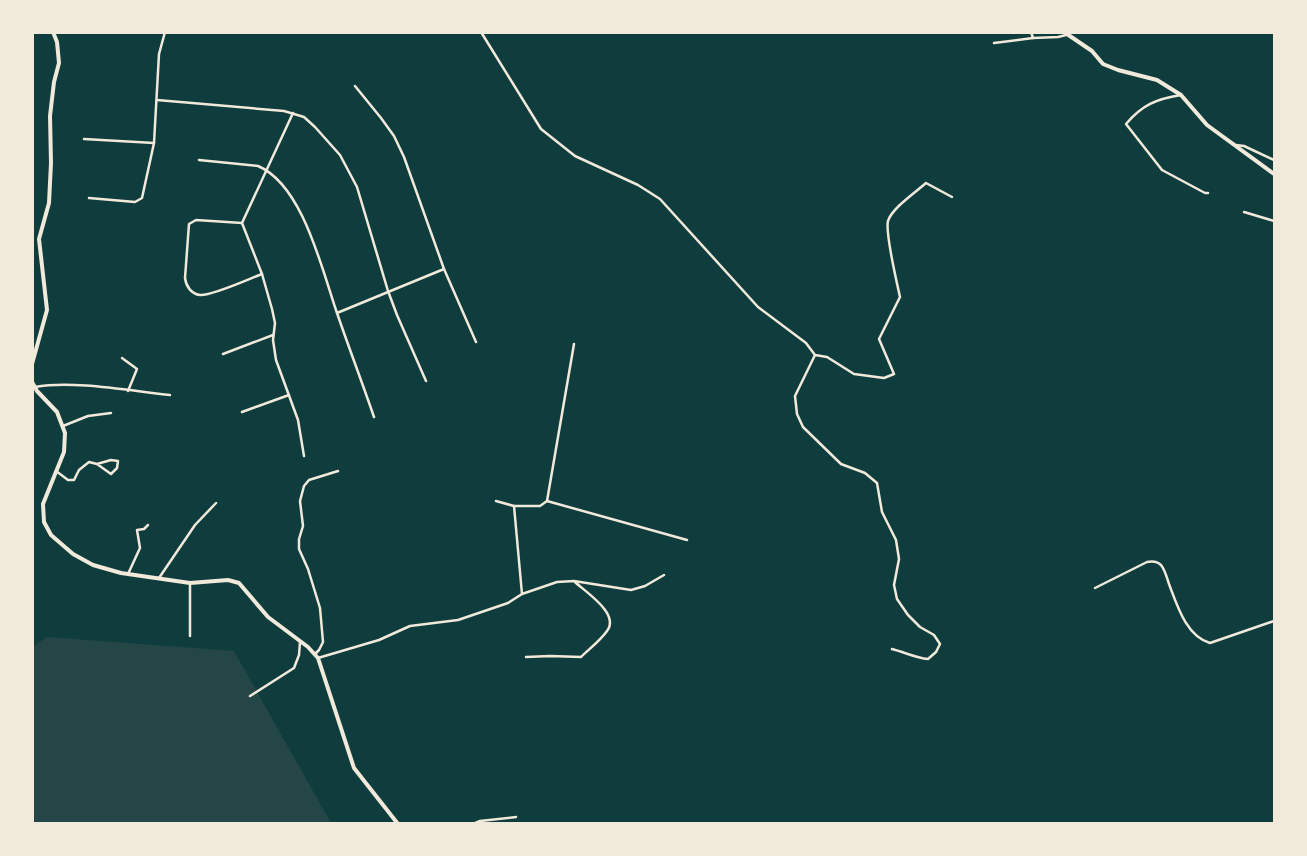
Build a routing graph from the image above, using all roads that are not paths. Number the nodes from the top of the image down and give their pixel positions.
1 (53, 32) edge
2 (165, 32) edge
3 (481, 32) edge
4 (1031, 32) edge
5 (1065, 34) edge
6 (1033, 38) junction
7 (994, 43) dead end
8 (355, 86) dead end
9 (1181, 95) junction
10 (157, 100) junction
11 (293, 113) junction
12 (84, 139) dead end
13 (154, 143) junction
14 (1234, 145) junction
15 (199, 160) dead end
16 (1274, 160) edge
17 (266, 170) junction
18 (1274, 174) edge
19 (1208, 193) dead end
20 (952, 197) dead end
21 (89, 198) dead end
22 (1244, 212) dead end
23 (1274, 221) edge
24 (242, 223) junction
25 (444, 269) junction
26 (262, 274) junction
27 (388, 291) junction
28 (337, 312) junction
29 (274, 335) junction
30 (476, 342) dead end
31 (574, 344) dead end
32 (223, 354) dead end
33 (815, 355) junction
34 (122, 358) dead end
35 (32, 364) edge
36 (426, 381) dead end
37 (32, 382) edge
38 (128, 390) junction
39 (35, 391) edge
40 (170, 395) dead end
41 (289, 395) junction
42 (242, 412) dead end
43 (111, 413) dead end
44 (374, 417) dead end
45 (62, 426) junction
46 (304, 456) dead end
47 (97, 464) junction
48 (56, 471) junction
49 (338, 471) dead end
50 (496, 501) dead end
51 (547, 501) junction
52 (216, 504) dead end
53 (514, 506) junction
54 (148, 525) dead end
55 (687, 540) dead end
56 (128, 574) junction
57 (664, 574) dead end
58 (159, 578) junction
59 (574, 581) junction
60 (190, 582) junction
61 (1095, 588) dead end
62 (522, 594) junction
63 (1274, 621) edge
64 (190, 636) dead end
65 (301, 641) junction
66 (892, 649) dead end
67 (316, 656) junction
68 (526, 658) dead end
69 (250, 696) dead end
70 (516, 817) dead end
71 (398, 824) edge
72 (474, 824) edge

1 - 35 street
2 - 10 street
3 - 33 street
4 - 6 street
5 - 6 street
5 - 9 street
6 - 7 street
8 - 25 street
9 - 14 street
9 - 19 street
10 - 11 street
10 - 13 street
11 - 17 street
11 - 27 street
12 - 13 street
13 - 21 street
14 - 16 street
14 - 18 street
15 - 17 street
17 - 24 street
17 - 28 street
20 - 33 street
22 - 23 street
24 - 26 street
24 - 26 street
25 - 27 street
25 - 30 street
26 - 29 street
27 - 28 street
27 - 36 street
28 - 44 street
29 - 32 street
29 - 41 street
31 - 51 street
33 - 66 street
34 - 38 street
37 - 39 street
38 - 39 street
38 - 40 street
39 - 45 street
41 - 42 street
41 - 46 street
43 - 45 street
45 - 48 street
47 - 47 street
47 - 48 street
48 - 56 street
49 - 67 street
50 - 53 street
51 - 53 street
51 - 55 street
52 - 58 street
53 - 62 street
54 - 56 street
56 - 58 street
57 - 59 street
58 - 60 street
59 - 62 street
59 - 68 street
60 - 64 street
60 - 65 street
61 - 63 street
62 - 67 street
65 - 67 street
65 - 69 street
67 - 71 street
70 - 72 street

